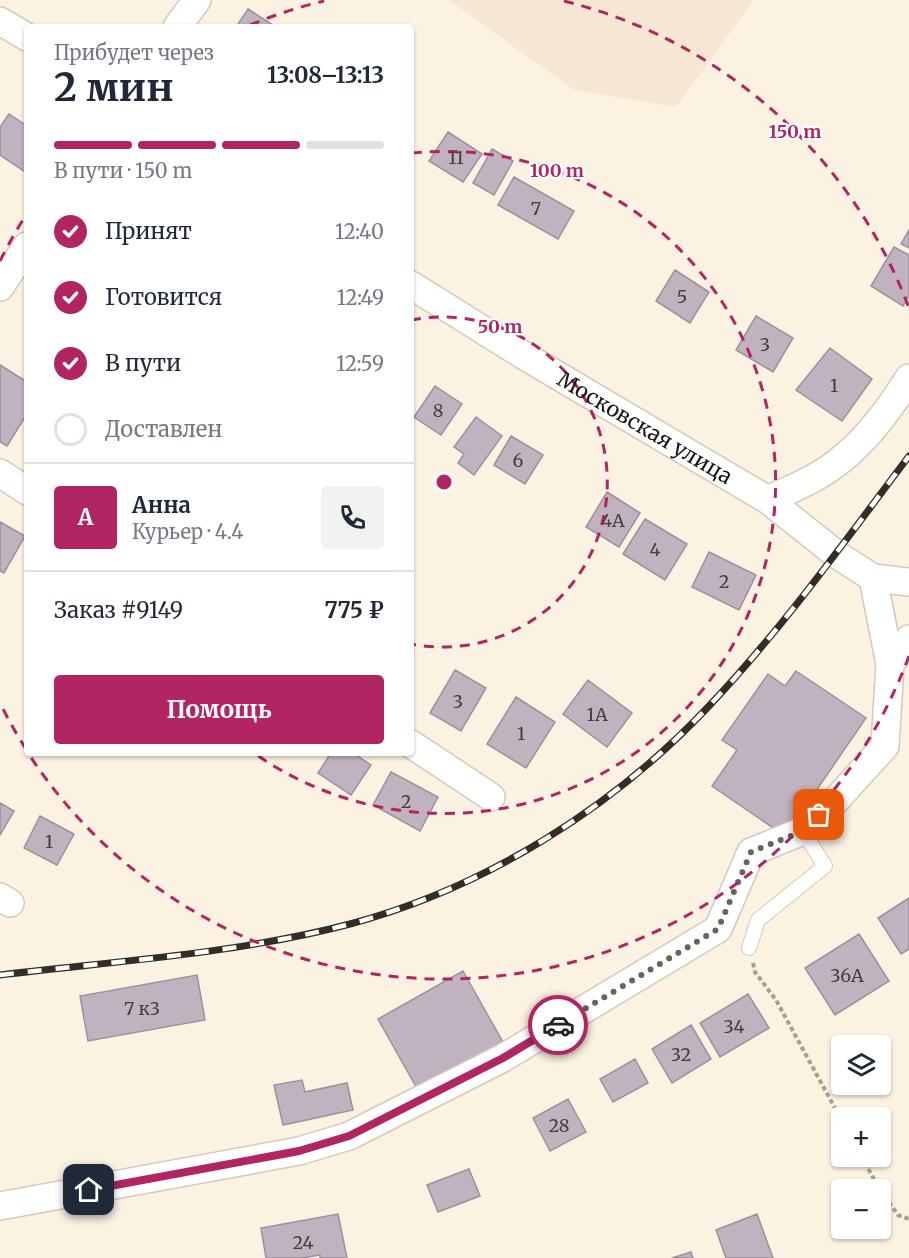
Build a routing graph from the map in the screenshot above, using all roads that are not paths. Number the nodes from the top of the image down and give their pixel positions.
1 (197, 0) edge
2 (0, 21) edge
3 (179, 24) edge
4 (24, 35) edge
5 (24, 251) edge
6 (0, 287) edge
7 (414, 287) edge
8 (909, 378) edge
9 (0, 473) edge
10 (24, 489) edge
11 (768, 500) junction
12 (873, 578) junction
13 (909, 582) edge
14 (909, 639) edge
15 (890, 664) junction
16 (414, 746) edge
17 (491, 797) dead end
18 (803, 831) junction
19 (749, 948) road end
20 (0, 1206) edge

1 - 3 street
2 - 4 street
5 - 6 street
7 - 11 street, Московская улица
8 - 11 street
9 - 10 street
11 - 12 street, Московская улица
12 - 13 street
12 - 15 street
14 - 15 street
15 - 18 street
16 - 17 street
18 - 19 lane
18 - 20 street

